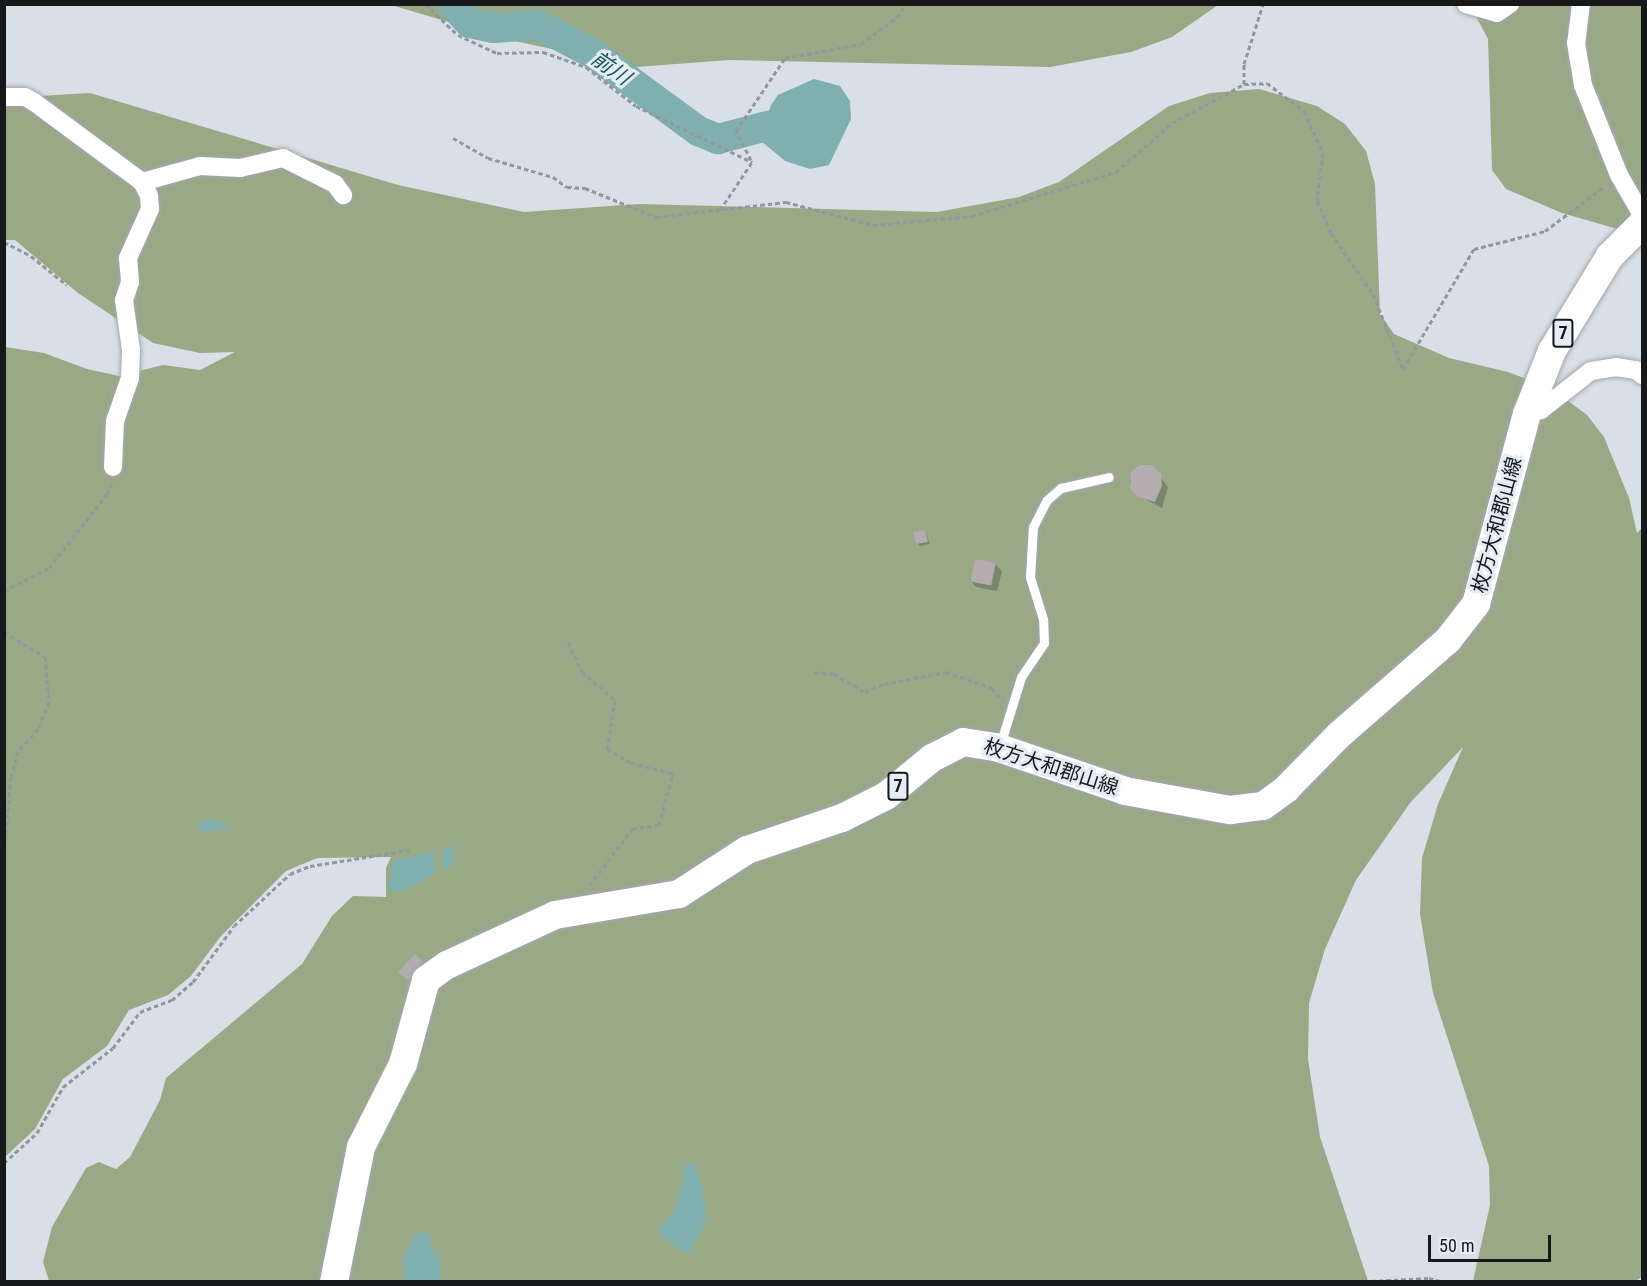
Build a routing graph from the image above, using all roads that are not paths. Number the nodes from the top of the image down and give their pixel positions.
1 (1466, 4) edge
2 (1510, 4) edge
3 (1581, 4) edge
4 (4, 97) edge
5 (142, 182) junction
6 (343, 195) dead end
7 (1642, 215) edge
8 (1642, 224) edge
9 (1642, 375) edge
10 (1527, 414) junction
11 (113, 467) road end
12 (1109, 477) dead end
13 (999, 748) junction
14 (334, 1281) edge

1 - 2 street
3 - 7 street
4 - 5 street
5 - 6 street
5 - 11 street
8 - 10 main road, 枚方大和郡山線 / 7
9 - 10 street
10 - 13 main road, 枚方大和郡山線 / 7
12 - 13 lane
13 - 14 main road, 枚方大和郡山線 / 7

